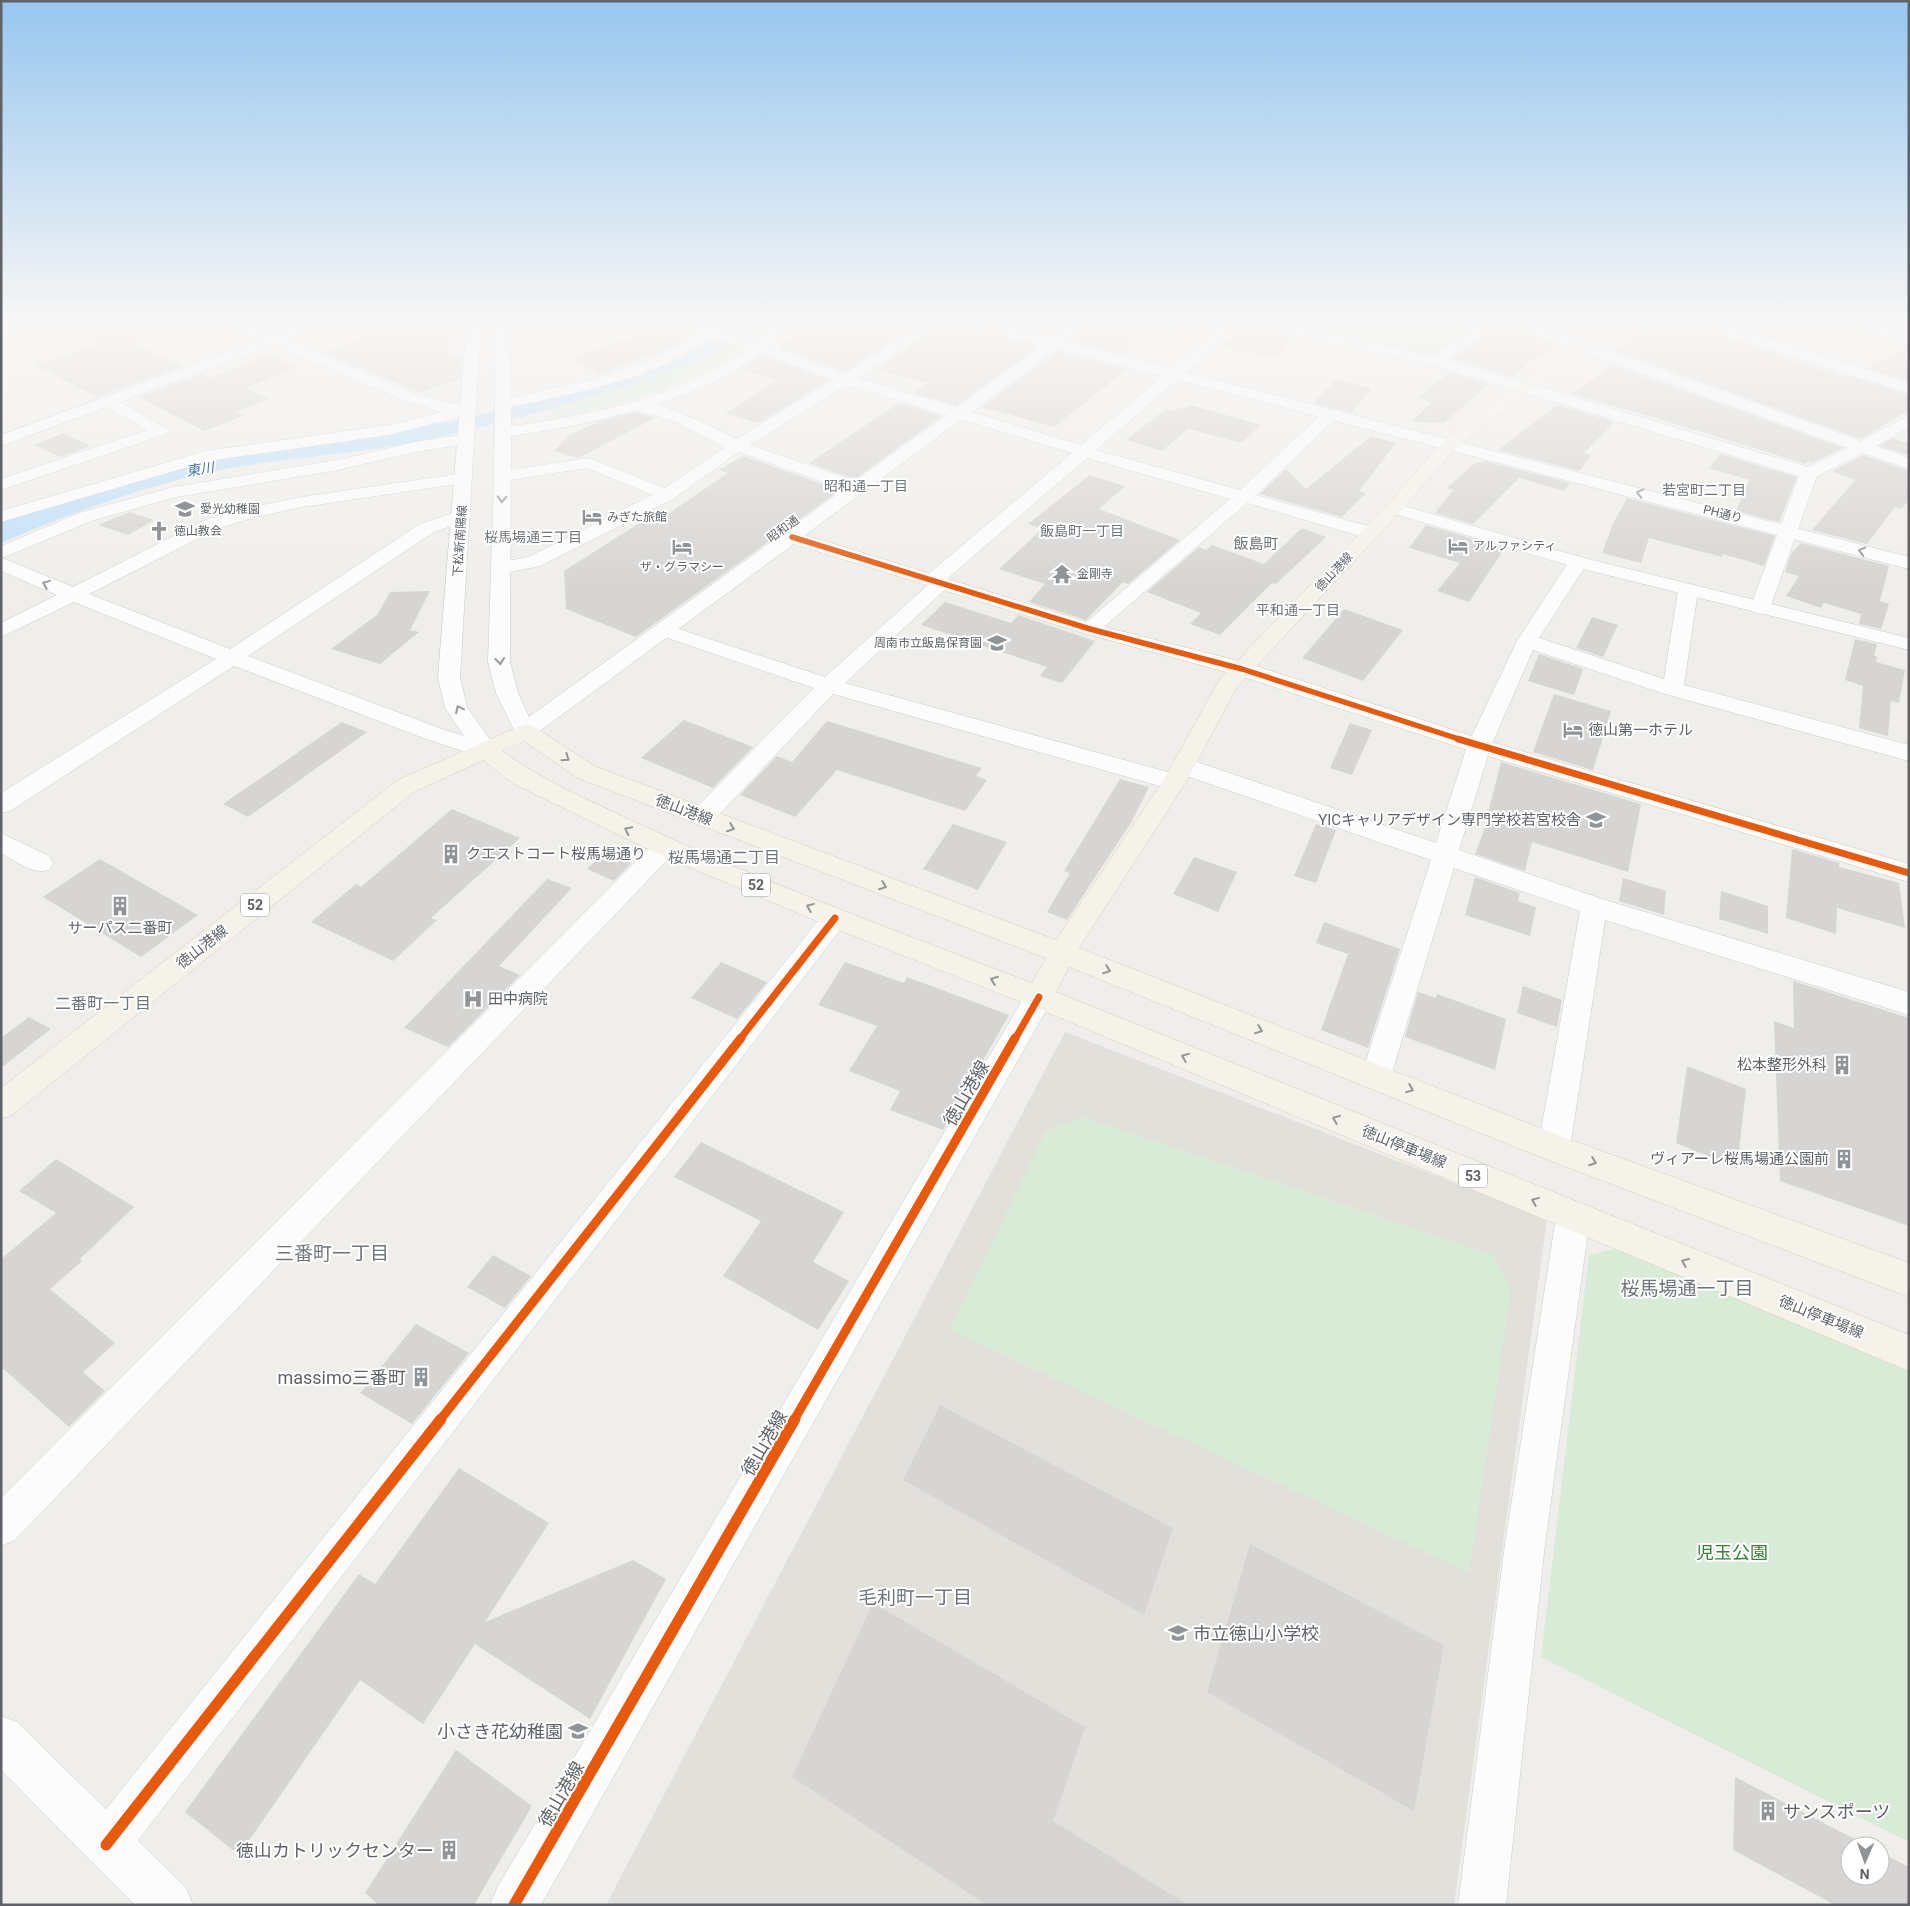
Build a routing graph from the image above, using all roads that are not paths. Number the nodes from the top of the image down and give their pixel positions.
1 (468, 410) edge
2 (81, 411) edge
3 (125, 411) edge
4 (464, 411) edge
5 (503, 411) edge
6 (617, 411) edge
7 (656, 411) edge
8 (793, 411) edge
9 (951, 411) edge
10 (961, 411) edge
11 (1131, 411) edge
12 (1324, 411) edge
13 (1493, 411) edge
14 (1607, 411) edge
15 (1761, 411) edge
16 (958, 413) junction
17 (1332, 413) junction
18 (1905, 426) edge
19 (502, 432) junction
20 (467, 439) junction
21 (1, 441) edge
22 (1450, 444) junction
23 (737, 446) junction
24 (1863, 447) junction
25 (1086, 452) junction
26 (1909, 464) edge
27 (1809, 473) junction
28 (503, 476) junction
29 (464, 478) junction
30 (1, 485) edge
31 (858, 488) junction
32 (667, 495) junction
33 (1243, 497) junction
34 (1394, 508) junction
35 (462, 516) junction
36 (1, 517) edge
37 (1790, 531) junction
38 (1371, 533) junction
39 (792, 537) junction
40 (1, 553) edge
41 (1578, 562) junction
42 (1909, 563) edge
43 (1, 564) edge
44 (500, 568) junction
45 (20, 574) junction
46 (937, 581) junction
47 (1, 583) edge
48 (1688, 590) junction
49 (72, 595) junction
50 (1760, 608) junction
51 (1090, 629) junction
52 (663, 630) junction
53 (1, 631) edge
54 (1527, 641) junction
55 (1909, 644) edge
56 (233, 657) junction
57 (1242, 669) junction
58 (828, 686) junction
59 (1673, 689) junction
60 (526, 731) junction
61 (1479, 746) junction
62 (485, 750) junction
63 (1909, 754) edge
64 (1178, 774) junction
65 (1, 805) edge
66 (702, 818) junction
67 (1, 842) edge
68 (665, 847) junction
69 (1446, 857) junction
70 (40, 863) dead end
71 (1909, 873) edge
72 (1594, 906) junction
73 (835, 918) junction
74 (1062, 953) junction
75 (1039, 997) junction
76 (1909, 1004) edge
77 (1376, 1076) junction
78 (1, 1106) edge
79 (1554, 1148) junction
80 (1573, 1217) junction
81 (1909, 1280) edge
82 (1909, 1353) edge
83 (1, 1526) edge
84 (1, 1738) edge
85 (106, 1844) junction
86 (169, 1905) edge
87 (514, 1905) edge
88 (1482, 1905) edge

1 - 20 street, 下松新南陽線
2 - 21 street
3 - 30 street
4 - 36 street
5 - 19 street
6 - 19 street
7 - 23 street
8 - 23 street
9 - 16 street
10 - 16 street, 昭和通
11 - 25 street
12 - 17 street, PH通り
13 - 22 main road, 徳山港線
14 - 27 street
15 - 24 street
16 - 25 street
16 - 31 street, 昭和通
17 - 22 street, PH通り
17 - 33 street
18 - 24 street
19 - 28 street
20 - 29 street, 下松新南陽線
20 - 40 street
22 - 34 main road, 徳山港線
37 -> 22 street, PH通り
23 - 31 street
23 - 32 street
24 - 26 street
24 - 27 street
25 - 33 street
25 - 46 street
27 - 37 street
28 - 32 street
28 -> 44 street
29 - 35 street, 下松新南陽線
29 - 49 street
31 - 39 street, 昭和通
32 - 44 street
33 - 38 street
33 - 51 street
34 - 38 main road, 徳山港線
34 - 41 street
35 - 56 street
62 -> 35 street, 下松新南陽線
42 -> 37 street, PH通り
37 - 50 street
38 - 57 main road, 徳山港線
39 - 46 street
39 - 52 street, 昭和通
41 - 48 street
41 - 54 street
43 - 45 street
44 -> 60 street
45 - 47 street
49 -> 45 street
46 - 51 street
46 - 58 street
48 - 50 street
48 - 59 street
49 - 53 street
49 - 56 street
50 - 55 street
51 - 57 street
52 - 58 street
52 - 60 street, 昭和通
54 - 59 street
54 - 61 street
56 - 62 street
56 - 65 street
57 - 61 street
57 - 64 main road, 徳山港線
58 - 64 street
58 - 66 street
59 - 63 street
60 - 62 main road, 徳山港線 / 52
60 -> 66 main road, 徳山港線
61 - 69 street
61 - 71 street
68 -> 62 main road, 52
62 - 78 main road, 徳山港線 / 52
64 - 69 street
64 - 74 main road, 徳山港線
66 -> 74 main road, 徳山港線
67 - 70 street
73 -> 68 main road, 52
68 - 83 street
69 - 72 street
69 - 77 street
72 - 76 street
72 - 79 street
75 -> 73 main road, 52
73 - 85 street
74 - 75 main road, 徳山港線
74 -> 77 main road
80 -> 75 main road, 徳山停車場線 / 53
75 - 87 street, 徳山港線
77 -> 79 main road
79 -> 81 main road
82 -> 80 main road, 徳山停車場線 / 53
80 - 88 street
84 - 85 street
85 - 86 street

